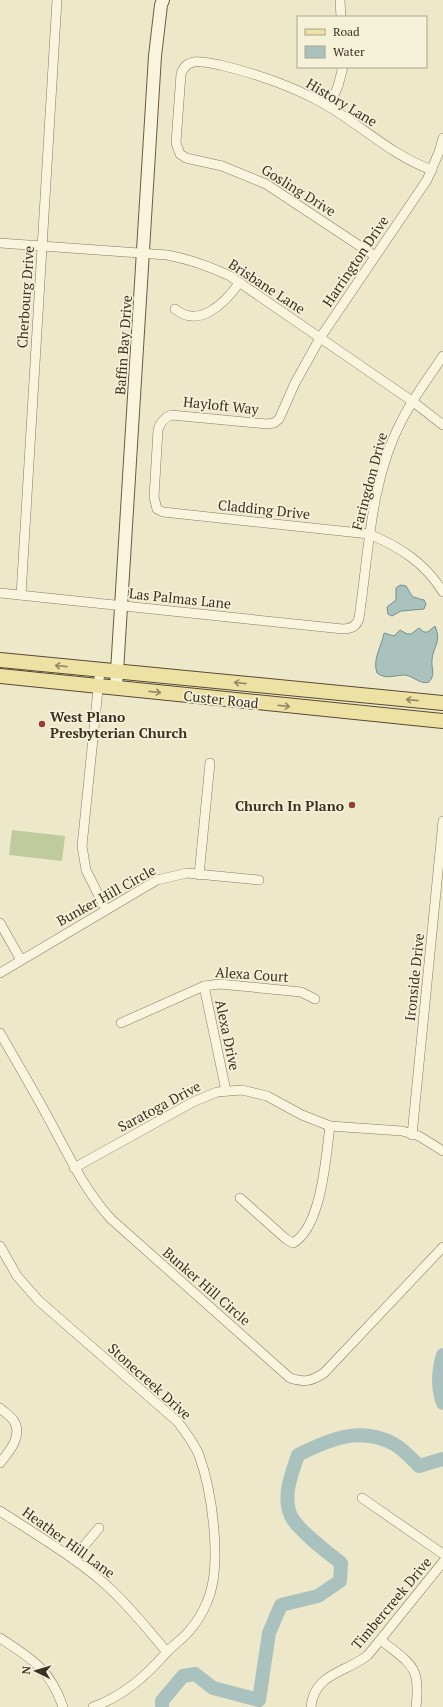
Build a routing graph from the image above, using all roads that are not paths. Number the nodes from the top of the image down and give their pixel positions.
1 (57, 0) edge
2 (340, 0) edge
3 (161, 2) edge
4 (341, 16) edge
5 (343, 68) edge
6 (328, 107) junction
7 (443, 138) edge
8 (180, 154) joint
9 (432, 170) junction
10 (0, 243) edge
11 (43, 245) junction
12 (144, 253) junction
13 (375, 256) junction
14 (239, 283) junction
15 (175, 309) dead end
16 (320, 338) junction
17 (443, 356) edge
18 (412, 401) junction
19 (277, 421) joint
20 (443, 424) edge
21 (157, 509) joint
22 (369, 534) junction
23 (443, 592) edge
24 (0, 593) edge
25 (21, 595) junction
26 (122, 606) junction
27 (356, 625) joint
28 (0, 660) edge
29 (100, 670) junction
30 (118, 672) junction
31 (0, 676) edge
32 (98, 687) junction
33 (116, 688) junction
34 (443, 704) edge
35 (443, 721) edge
36 (210, 763) dead end
37 (443, 821) edge
38 (199, 875) junction
39 (259, 880) dead end
40 (106, 910) junction
41 (0, 923) edge
42 (21, 960) junction
43 (0, 973) edge
44 (204, 986) junction
45 (315, 999) dead end
46 (121, 1023) dead end
47 (0, 1033) edge
48 (226, 1091) junction
49 (330, 1126) junction
50 (412, 1135) junction
51 (443, 1151) edge
52 (74, 1168) junction
53 (240, 1198) dead end
54 (0, 1246) edge
55 (443, 1247) edge
56 (0, 1408) edge
57 (0, 1463) edge
58 (362, 1498) dead end
59 (0, 1510) edge
60 (99, 1528) dead end
61 (443, 1554) edge
62 (73, 1559) junction
63 (443, 1562) edge
64 (0, 1638) edge
65 (381, 1640) junction
66 (167, 1652) junction
67 (63, 1707) edge
68 (93, 1707) edge
69 (310, 1707) edge
70 (416, 1707) edge

1 - 11 street, Cherbourg Drive
2 - 4 street
3 - 12 street, Baffin Bay Drive
5 - 6 street
6 - 8 street, History Lane
6 - 9 street, History Lane
7 - 9 street, Harrington Drive
8 - 13 street, Gosling Drive
9 - 13 street, Harrington Drive
10 - 11 street, Brisbane Lane
11 - 12 street, Brisbane Lane
11 - 25 street, Cherbourg Drive
12 - 14 street, Brisbane Lane
12 - 26 street, Baffin Bay Drive
13 - 16 street, Harrington Drive
14 - 15 street
14 - 16 street, Brisbane Lane
16 - 18 street, Brisbane Lane
16 - 19 street, Harrington Drive
17 - 18 street, Faringdon Drive
18 - 20 street, Brisbane Lane
18 - 22 street, Faringdon Drive
19 - 21 street, Hayloft Way
21 - 22 street, Cladding Drive
22 - 23 street
22 - 27 street, Faringdon Drive
24 - 25 street, Las Palmas Lane
25 - 26 street, Las Palmas Lane
26 - 27 street, Las Palmas Lane
26 - 30 street, Baffin Bay Drive
29 -> 28 main road, Custer Road
29 - 30 main road, Custer Road
29 - 32 street
30 - 33 street, Baffin Bay Drive
34 -> 30 main road, Custer Road
31 - 32 main road, Custer Road
32 - 33 main road, Custer Road
32 - 40 street
33 -> 35 main road, Custer Road
36 - 38 street
37 - 50 street, Ironside Drive
38 - 39 street, Bunker Hill Circle
38 - 40 street, Bunker Hill Circle
40 - 42 street, Bunker Hill Circle
41 - 42 street
42 - 43 street, Bunker Hill Circle
44 - 45 street, Alexa Court
44 - 46 street, Alexa Court
44 - 48 street, Alexa Drive
47 - 52 street, Bunker Hill Circle
48 - 49 street, Saratoga Drive
48 - 52 street, Saratoga Drive
49 - 50 street, Saratoga Drive
49 - 53 street
50 - 51 street, Saratoga Drive
52 - 55 street, Bunker Hill Circle
54 - 66 street, Stonecreek Drive
56 - 57 street
58 - 61 street
59 - 62 street, Heather Hill Lane
60 - 62 street
62 - 66 street, Heather Hill Lane
63 - 65 street, Timbercreek Drive
64 - 67 street
65 - 69 street, Timbercreek Drive
65 - 70 street
66 - 68 street, Stonecreek Drive

